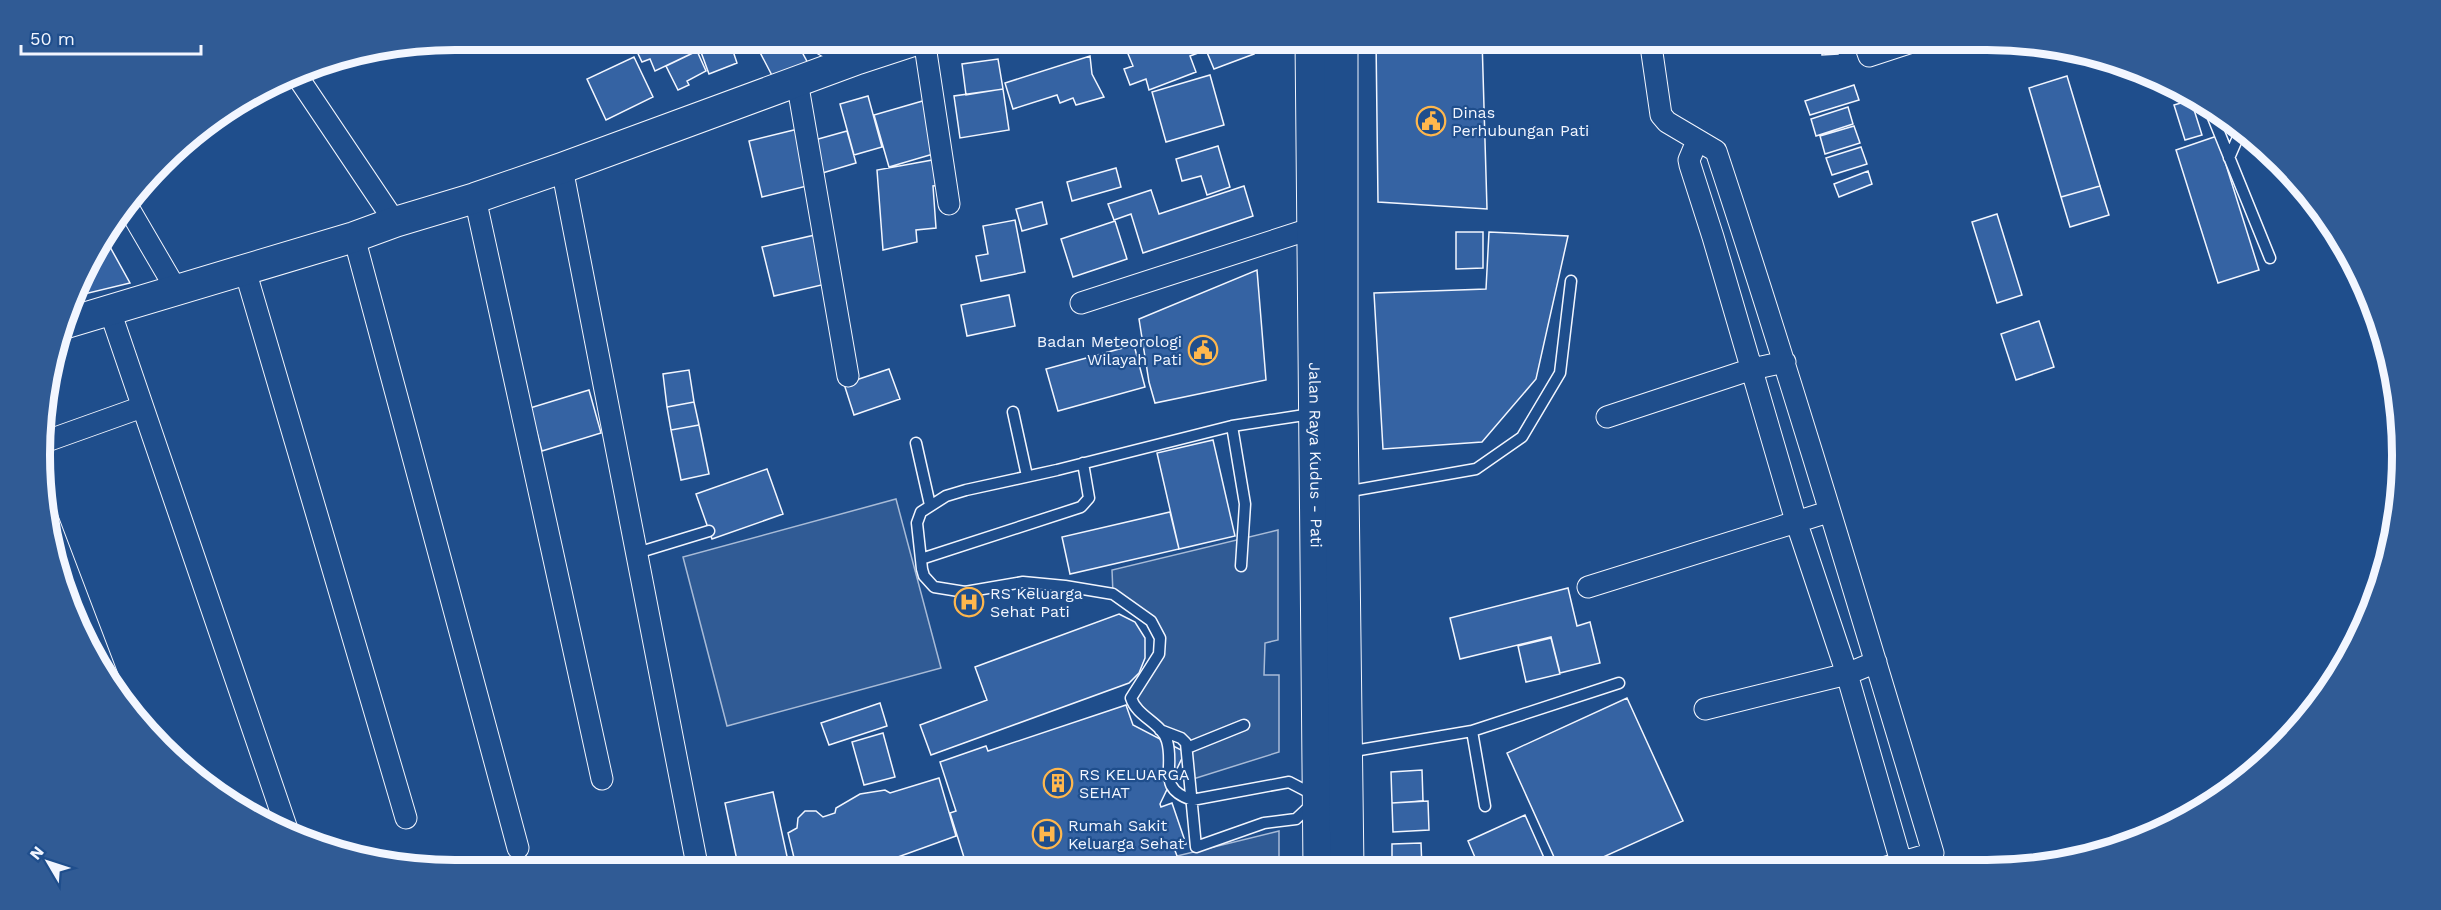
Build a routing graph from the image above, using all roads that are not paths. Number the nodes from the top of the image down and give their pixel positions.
1 (842, 50) edge
2 (885, 50) edge
3 (926, 50) edge
4 (1312, 50) edge
5 (1341, 50) edge
6 (1652, 50) edge
7 (1867, 50) edge
8 (1887, 50) edge
9 (858, 59) junction
10 (300, 80) edge
11 (797, 81) junction
12 (2214, 120) edge
13 (2238, 137) edge
14 (1697, 141) junction
15 (2229, 158) junction
16 (562, 168) junction
17 (475, 198) junction
18 (949, 204) dead end
19 (131, 211) edge
20 (395, 222) junction
21 (1313, 228) junction
22 (354, 237) junction
23 (2270, 258) dead end
24 (245, 270) junction
25 (1571, 281) dead end
26 (177, 291) junction
27 (1081, 303) dead end
28 (110, 310) junction
29 (72, 322) edge
30 (1785, 362) junction
31 (1752, 369) junction
32 (848, 376) dead end
33 (142, 407) junction
34 (1013, 412) dead end
35 (1327, 412) junction
36 (1607, 417) dead end
37 (1232, 426) junction
38 (50, 440) edge
39 (916, 443) dead end
40 (1083, 463) junction
41 (1027, 476) junction
42 (1342, 492) junction
43 (930, 505) junction
44 (1828, 512) junction
45 (1796, 521) junction
46 (709, 531) dead end
47 (637, 553) junction
48 (921, 559) junction
49 (63, 560) edge
50 (1241, 566) dead end
51 (1588, 587) dead end
52 (91, 635) edge
53 (1876, 662) junction
54 (1847, 674) junction
55 (1619, 683) dead end
56 (1705, 709) dead end
57 (1244, 725) dead end
58 (1160, 730) junction
59 (1473, 731) junction
60 (1187, 748) junction
61 (1344, 753) junction
62 (602, 779) dead end
63 (1332, 796) junction
64 (1192, 800) junction
65 (1485, 806) dead end
66 (406, 818) dead end
67 (284, 823) edge
68 (518, 848) dead end
69 (696, 860) edge
70 (1321, 860) edge
71 (1345, 860) edge
72 (1891, 860) edge
73 (1934, 860) edge

1 - 9 street
2 - 9 street
3 - 18 street
4 - 21 main road, Jalan Raya Kudus - Pati
5 - 35 main road, Jalan Raya Kudus - Pati
6 - 14 street
7 - 8 street
9 - 11 street
10 - 20 street
11 - 16 street
11 - 32 street
12 - 15 lane
13 - 15 lane
14 - 30 street
14 - 31 street
15 - 23 lane
16 - 17 street
16 - 47 street
17 - 20 street
17 - 62 street
19 - 26 street
20 - 22 street
21 - 27 street
21 - 35 main road, Jalan Raya Kudus - Pati
22 - 24 street
22 - 68 street
24 - 26 street
24 - 66 street
25 - 42 lane
26 - 28 street
28 - 29 street
28 - 33 street
30 - 31 street
30 - 44 street
31 - 36 street
31 - 45 street
33 - 38 street
33 - 67 street
34 - 41 lane
35 - 37 lane
35 - 42 main road, Jalan Raya Kudus - Pati
35 - 63 main road, Jalan Raya Kudus - Pati
37 - 40 lane
37 - 50 lane
39 - 43 lane
40 - 41 lane
40 - 48 lane
41 - 43 lane
42 - 61 main road, Jalan Raya Kudus - Pati
43 - 48 lane
44 - 45 street
44 - 53 street
45 - 51 street
45 - 54 street
46 - 47 lane
47 - 69 street
48 - 58 lane
49 - 52 street
53 - 54 street
53 - 73 street
54 - 56 street
54 - 72 street
55 - 59 lane
57 - 60 lane
58 - 60 lane
58 - 64 lane
59 - 61 lane
59 - 65 lane
60 - 64 lane
61 - 63 main road, Jalan Raya Kudus - Pati
63 - 64 lane
63 - 64 lane
63 - 70 main road, Jalan Raya Kudus - Pati
63 - 71 main road, Jalan Raya Kudus - Pati

